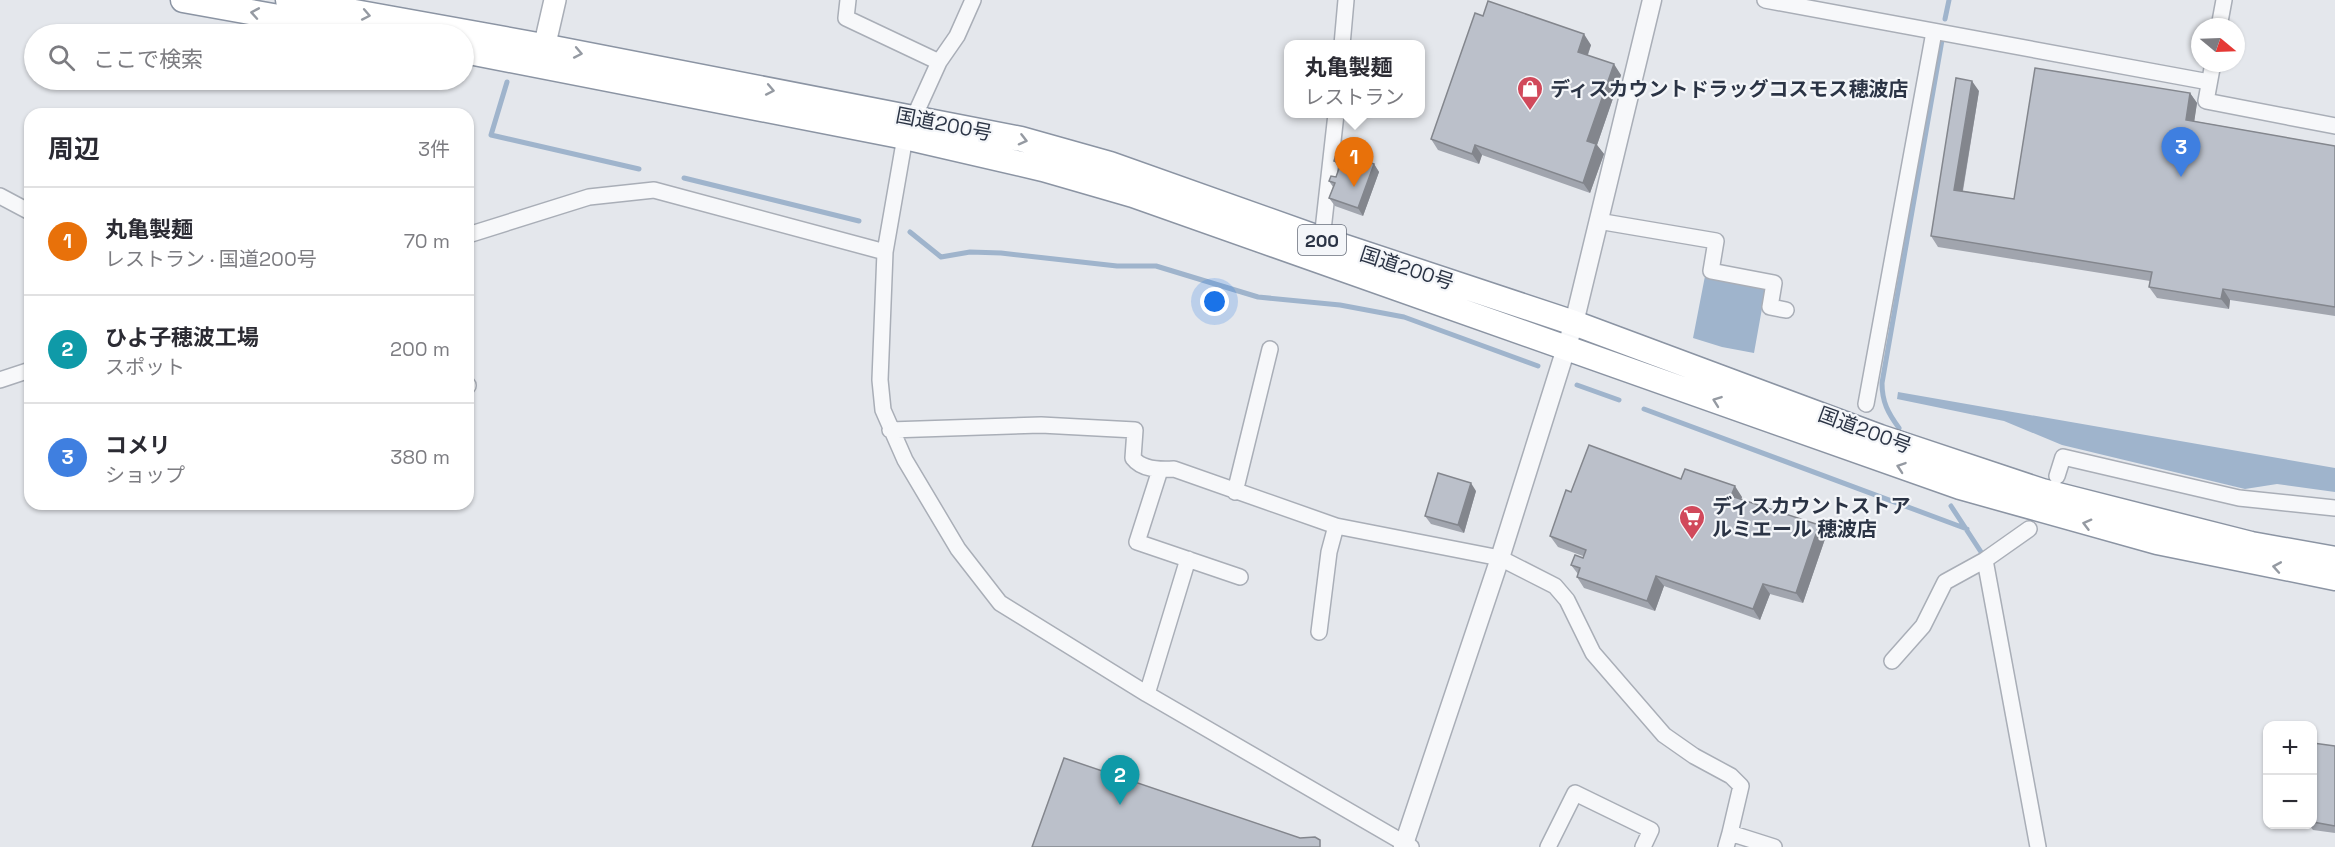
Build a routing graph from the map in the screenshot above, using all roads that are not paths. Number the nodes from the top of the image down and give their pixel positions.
1 (183, 0) edge
2 (288, 0) edge
3 (555, 0) edge
4 (848, 0) edge
5 (973, 0) edge
6 (1346, 0) edge
7 (1652, 0) edge
8 (1766, 0) edge
9 (2224, 0) edge
10 (215, 3) edge
11 (2221, 18) edge
12 (323, 24) edge
13 (399, 24) edge
14 (1934, 32) junction
15 (474, 40) edge
16 (1342, 40) edge
17 (474, 52) edge
18 (542, 55) junction
19 (939, 62) junction
20 (2211, 72) edge
21 (2209, 82) junction
22 (1336, 118) edge
23 (2335, 126) edge
24 (908, 127) junction
25 (0, 196) edge
26 (24, 209) edge
27 (1598, 221) junction
28 (474, 238) edge
29 (1320, 250) junction
30 (885, 252) junction
31 (1786, 310) dead end
32 (1574, 323) junction
33 (1566, 346) junction
34 (1270, 349) dead end
35 (24, 372) edge
36 (0, 380) edge
37 (1866, 404) dead end
38 (890, 430) junction
39 (1160, 470) junction
40 (2057, 476) dead end
41 (1235, 492) junction
42 (2335, 508) edge
43 (1336, 526) junction
44 (2029, 529) dead end
45 (1500, 558) junction
46 (1188, 559) junction
47 (2335, 559) edge
48 (1985, 560) junction
49 (1240, 577) dead end
50 (2335, 578) edge
51 (1319, 633) dead end
52 (1892, 661) dead end
53 (1146, 694) junction
54 (1728, 840) edge
55 (1406, 846) edge
56 (1548, 847) edge
57 (1643, 847) edge
58 (1773, 847) edge
59 (2038, 847) edge

1 - 10 highway
2 -> 13 highway, 国道200号 / 200
3 - 18 main road
4 - 19 street
5 - 19 street
6 - 16 street
7 - 27 street
8 - 14 street
9 - 11 street
12 -> 10 highway
14 - 21 street
14 - 37 street
15 -> 18 highway, 国道200号 / 200
17 - 18 highway, 国道200号 / 200
18 - 24 highway, 国道200号 / 200
19 - 24 street
20 - 21 street
21 - 23 street
22 - 29 street
24 - 29 highway, 国道200号 / 200
24 - 30 street
25 - 26 street
27 - 31 street
27 - 32 street
28 - 30 street
29 - 32 highway, 国道200号 / 200
29 - 33 highway, 国道200号 / 200
30 - 38 street
32 - 33 street
32 - 47 highway, 国道200号 / 200
33 - 45 street
50 -> 33 highway, 国道200号 / 200
34 - 41 street
35 - 36 street
38 - 39 street
38 - 53 street
39 - 41 street
39 - 46 street
40 - 42 street
41 - 43 street
43 - 45 street
43 - 51 street
44 - 48 street
45 - 54 street
45 - 55 street
46 - 49 street
46 - 53 street
48 - 52 street
48 - 59 street
53 - 55 street
54 - 58 street
56 - 57 street

